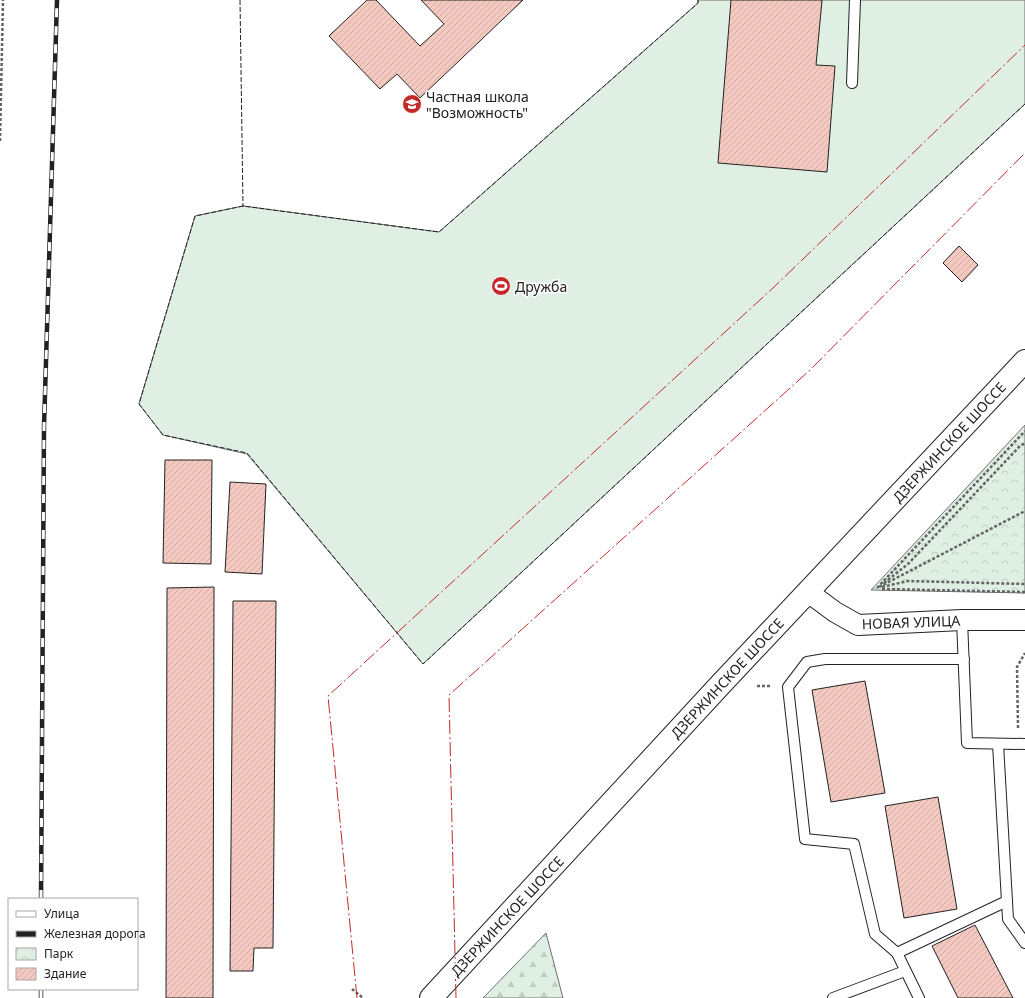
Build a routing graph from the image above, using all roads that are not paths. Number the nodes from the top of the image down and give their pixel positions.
1 (855, 0) edge
2 (852, 82) dead end
3 (1025, 361) edge
4 (808, 592) junction
5 (962, 620) junction
6 (1025, 620) edge
7 (964, 659) junction
8 (998, 744) junction
9 (1021, 744) edge
10 (1007, 901) junction
11 (1025, 943) edge
12 (897, 953) junction
13 (905, 972) junction
14 (431, 998) edge
15 (833, 998) edge
16 (919, 998) edge

1 - 2 lane
3 - 4 main road, ДЗЕРЖИНСКОЕ ШОССЕ
4 - 5 street, НОВАЯ УЛИЦА
4 - 14 main road, ДЗЕРЖИНСКОЕ ШОССЕ
5 - 6 street, НОВАЯ УЛИЦА
5 - 7 lane
7 - 8 lane
7 - 12 lane
8 - 9 lane
8 - 10 lane
10 - 11 lane
10 - 12 lane
12 - 13 lane
13 - 15 lane
13 - 16 lane

